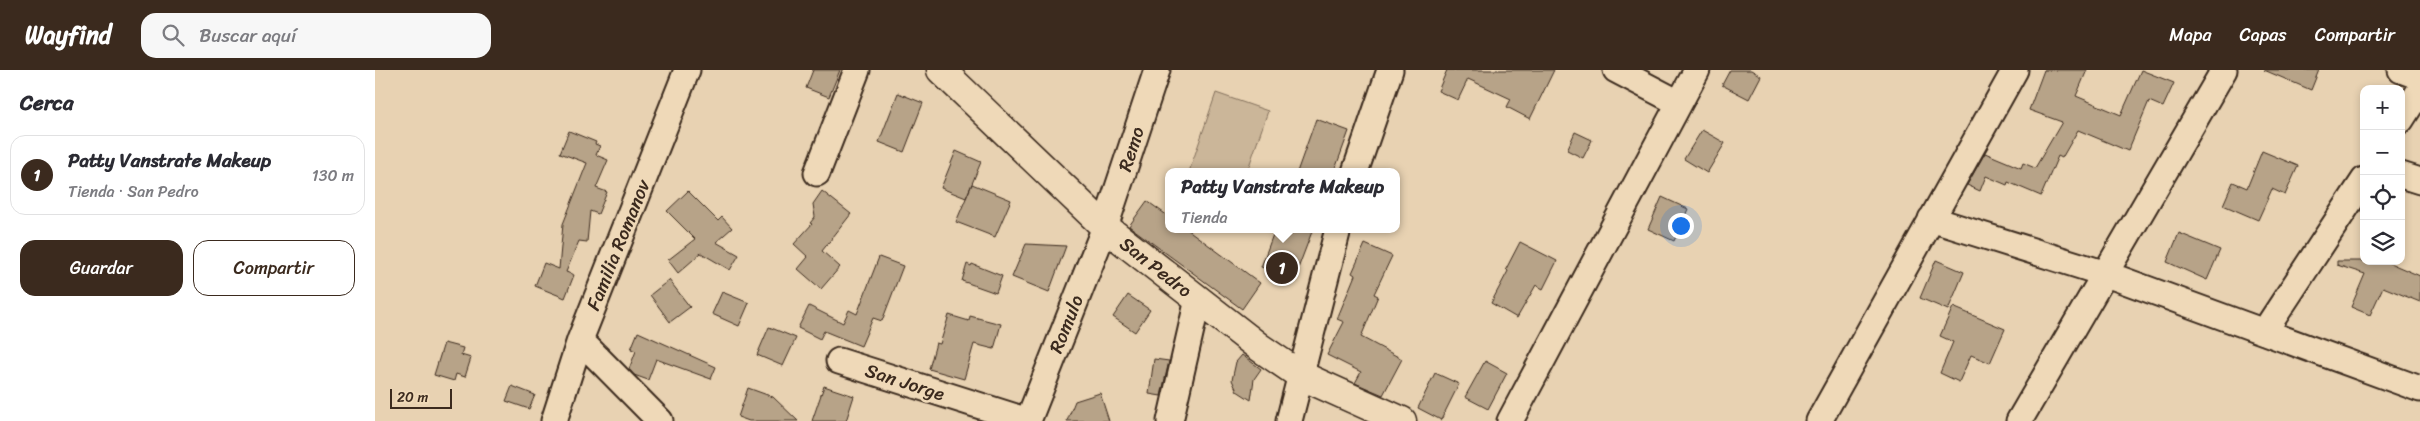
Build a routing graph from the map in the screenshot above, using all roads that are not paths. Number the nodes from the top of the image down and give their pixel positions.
1 (687, 70) edge
2 (857, 70) edge
3 (941, 70) edge
4 (1157, 70) edge
5 (1390, 70) edge
6 (1615, 70) edge
7 (1697, 70) edge
8 (2015, 70) edge
9 (2224, 70) edge
10 (2401, 70) edge
11 (2420, 77) edge
12 (2420, 90) edge
13 (1679, 103) junction
14 (2405, 114) edge
15 (1356, 168) edge
16 (817, 173) dead end
17 (2405, 176) edge
18 (2420, 181) edge
19 (2360, 186) edge
20 (1931, 219) junction
21 (1105, 227) junction
22 (1337, 233) edge
23 (2106, 274) junction
24 (1198, 299) junction
25 (2264, 332) junction
26 (580, 340) junction
27 (839, 361) dead end
28 (1300, 375) junction
29 (2420, 389) edge
30 (554, 421) edge
31 (661, 421) edge
32 (1028, 421) edge
33 (1170, 421) edge
34 (1289, 421) edge
35 (1402, 421) edge
36 (1510, 421) edge
37 (1819, 421) edge
38 (2019, 421) edge

1 - 26 street, Familia Romanov
2 - 16 street
3 - 21 main road, San Pedro
4 - 21 street, Remo
5 - 15 street
6 - 13 street
7 - 13 street
8 - 20 street
9 - 23 street
10 - 11 street
12 - 14 street
13 - 36 street
17 - 18 street
19 - 25 street
20 - 23 street
20 - 37 street
21 - 24 main road, San Pedro
21 - 32 street, Romulo
22 - 28 street
23 - 25 street
23 - 38 street
24 - 28 main road, San Pedro
24 - 33 street
25 - 29 street
26 - 30 street, Familia Romanov
26 - 31 street
27 - 32 street, San Jorge
28 - 34 street
28 - 35 main road, San Pedro

